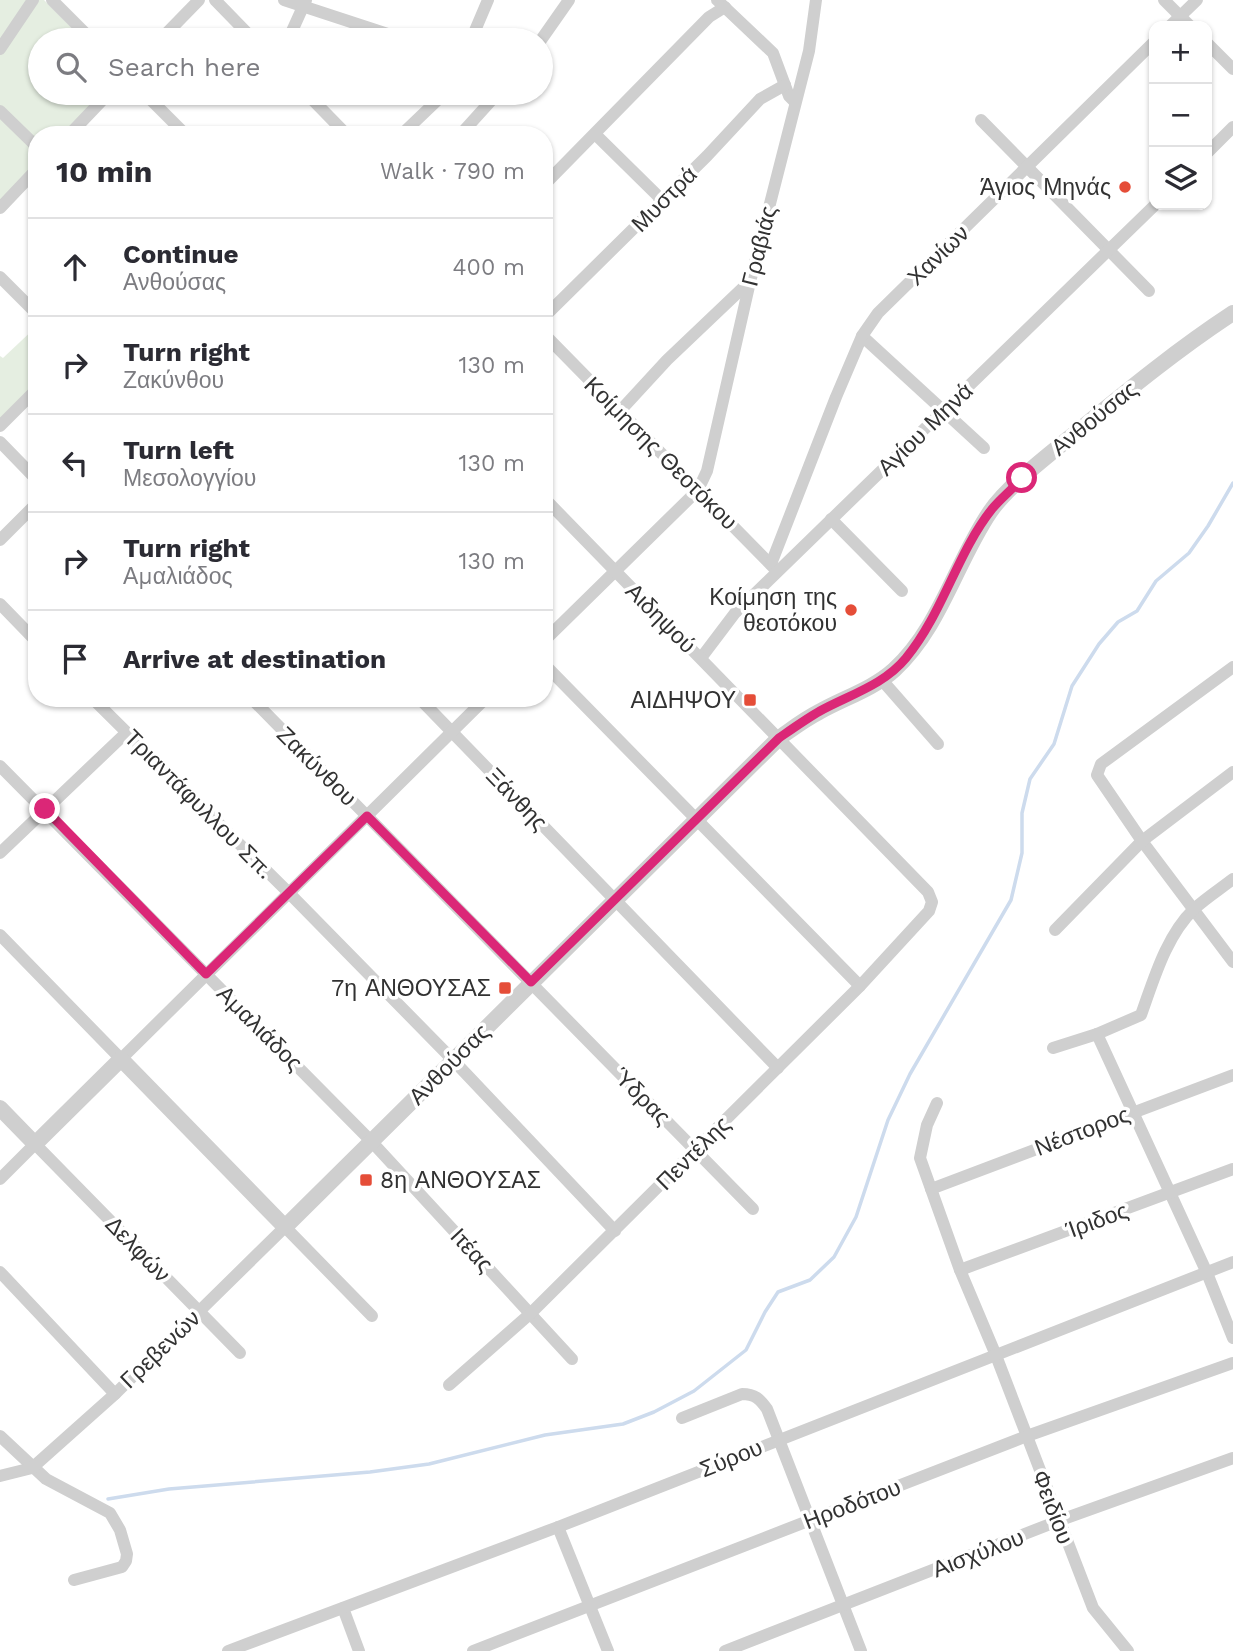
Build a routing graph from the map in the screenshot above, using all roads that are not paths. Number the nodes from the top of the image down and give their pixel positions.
1 (33, 0) edge
2 (52, 0) edge
3 (200, 0) edge
4 (215, 0) edge
5 (284, 0) edge
6 (488, 0) edge
7 (569, 0) edge
8 (816, 0) edge
9 (1164, 0) edge
10 (1197, 0) edge
11 (305, 3) edge
12 (721, 4) edge
13 (1180, 16) junction
14 (1175, 21) edge
15 (1185, 21) edge
16 (80, 28) edge
17 (172, 28) edge
18 (242, 28) edge
19 (294, 28) edge
20 (373, 28) edge
21 (476, 28) edge
22 (549, 28) edge
23 (1149, 47) edge
24 (1212, 48) edge
25 (0, 50) edge
26 (1233, 69) edge
27 (785, 85) junction
28 (795, 102) junction
29 (98, 105) edge
30 (156, 105) edge
31 (318, 105) edge
32 (432, 105) edge
33 (487, 105) edge
34 (0, 111) edge
35 (981, 120) dead end
36 (78, 126) edge
37 (177, 126) edge
38 (338, 126) edge
39 (410, 126) edge
40 (468, 126) edge
41 (1233, 127) edge
42 (595, 134) junction
43 (28, 138) edge
44 (1212, 148) edge
45 (1028, 167) junction
46 (553, 176) edge
47 (28, 178) edge
48 (662, 200) junction
49 (0, 208) edge
50 (1150, 210) edge
51 (1110, 250) junction
52 (0, 277) edge
53 (750, 282) junction
54 (1149, 291) dead end
55 (28, 305) edge
56 (553, 308) edge
57 (1233, 313) edge
58 (862, 336) junction
59 (553, 343) edge
60 (28, 398) edge
61 (620, 411) junction
62 (944, 411) junction
63 (0, 426) edge
64 (0, 442) edge
65 (984, 448) dead end
66 (28, 471) edge
67 (698, 490) junction
68 (553, 507) edge
69 (28, 512) edge
70 (831, 520) junction
71 (0, 540) edge
72 (774, 568) junction
73 (615, 571) junction
74 (902, 591) dead end
75 (0, 604) edge
76 (553, 632) edge
77 (28, 633) edge
78 (701, 658) junction
79 (1233, 667) edge
80 (553, 673) edge
81 (881, 679) junction
82 (101, 707) edge
83 (260, 707) edge
84 (428, 707) edge
85 (477, 707) edge
86 (452, 732) junction
87 (126, 733) junction
88 (779, 738) junction
89 (938, 744) dead end
90 (0, 766) edge
91 (1233, 772) edge
92 (45, 809) junction
93 (367, 816) junction
94 (696, 819) junction
95 (1142, 841) junction
96 (0, 853) edge
97 (1233, 879) edge
98 (289, 893) junction
99 (615, 900) junction
100 (1195, 908) junction
101 (929, 911) joint
102 (1055, 930) dead end
103 (0, 935) edge
104 (1233, 962) edge
105 (206, 974) junction
106 (531, 982) junction
107 (860, 986) junction
108 (1097, 1034) junction
109 (1053, 1048) dead end
110 (121, 1059) junction
111 (453, 1060) junction
112 (778, 1068) junction
113 (1233, 1075) edge
114 (937, 1103) dead end
115 (0, 1108) edge
116 (1133, 1111) junction
117 (371, 1141) junction
118 (35, 1144) junction
119 (696, 1150) junction
120 (1233, 1169) edge
121 (0, 1179) edge
122 (931, 1189) junction
123 (1170, 1194) junction
124 (753, 1209) dead end
125 (285, 1227) junction
126 (615, 1231) junction
127 (1233, 1262) edge
128 (960, 1270) junction
129 (0, 1272) edge
130 (1207, 1273) junction
131 (199, 1311) junction
132 (531, 1313) junction
133 (372, 1316) dead end
134 (1233, 1338) edge
135 (240, 1353) dead end
136 (995, 1353) junction
137 (572, 1359) dead end
138 (1233, 1363) edge
139 (449, 1385) dead end
140 (115, 1394) junction
141 (682, 1418) dead end
142 (0, 1436) edge
143 (1027, 1436) junction
144 (778, 1439) junction
145 (1233, 1458) edge
146 (32, 1468) junction
147 (0, 1476) edge
148 (810, 1521) junction
149 (1058, 1521) junction
150 (558, 1527) junction
151 (74, 1580) dead end
152 (589, 1604) junction
153 (842, 1606) junction
154 (343, 1608) junction
155 (228, 1651) edge
156 (359, 1651) edge
157 (473, 1651) edge
158 (608, 1651) edge
159 (725, 1651) edge
160 (861, 1651) edge
161 (1128, 1651) edge

1 - 25 street
2 - 16 street
3 - 17 street
4 - 18 street
5 - 11 street
6 - 21 street
7 - 22 street
8 - 28 street, Γραβιάς
9 - 13 street
10 - 13 street
11 - 19 street
11 - 20 street
12 - 27 street
12 - 42 street
13 - 14 street
13 - 15 street
23 - 45 street, Χανίων
24 - 26 street
27 - 28 street
27 - 48 street, Μυστρά
28 - 53 street, Γραβιάς
29 - 36 street
30 - 37 street
31 - 38 street
32 - 39 street
33 - 40 street
34 - 43 street
35 - 45 street
41 - 44 street
42 - 46 street
42 - 48 street
45 - 51 street
45 - 58 street, Χανίων
47 - 49 street
48 - 56 street, Μυστρά
50 - 51 street, Αγίου Μηνά
51 - 54 street
51 - 62 street, Αγίου Μηνά
52 - 55 street
53 - 61 street
53 - 67 street, Γραβιάς
57 - 81 street, Ανθούσας
58 - 62 street
58 - 72 street, Χανίων
59 - 61 street, Κοίμησης Θεοτόκου
60 - 63 street
61 - 67 street, Κοίμησης Θεοτόκου
62 - 65 street
62 - 70 street, Αγίου Μηνά
64 - 66 street
67 - 72 street, Κοίμησης Θεοτόκου
67 - 73 street
68 - 73 street, Αιδηψού
69 - 71 street
70 - 72 street, Αγίου Μηνά
70 - 74 street
72 - 78 street, Αγίου Μηνά
73 - 76 street
73 - 78 street, Αιδηψού
75 - 77 street
78 - 88 street, Αιδηψού
79 - 95 street
80 - 94 street
81 - 88 street, Ανθούσας
81 - 89 street
82 - 87 street, Τριαντάφυλλου Σπ.
83 - 93 street, Ζακύνθου
84 - 86 street, Ξάνθης
85 - 86 street
86 - 93 street
86 - 99 street, Ξάνθης
87 - 92 street
87 - 98 street, Τριαντάφυλλου Σπ.
88 - 94 street, Ανθούσας
88 - 101 street, Αιδηψού
90 - 92 street, Αμαλιάδος
91 - 95 street
92 - 96 street
92 - 105 street, Αμαλιάδος
93 - 98 street
93 - 106 street, Ζακύνθου
94 - 99 street, Ανθούσας
94 - 107 street
95 - 100 street
95 - 102 street
97 - 100 street
98 - 105 street
98 - 111 street, Τριαντάφυλλου Σπ.
99 - 106 street, Ανθούσας
99 - 112 street, Ξάνθης
100 - 104 street
100 - 108 street
101 - 107 street, Πεντέλης
103 - 110 street
105 - 110 street
105 - 117 street, Αμαλιάδος
106 - 111 street, Ανθούσας
106 - 119 street, Ύδρας
107 - 112 street, Πεντέλης
108 - 109 street
108 - 116 street
110 - 118 street
110 - 125 street
111 - 117 street, Ανθούσας
111 - 126 street, Τριαντάφυλλου Σπ.
112 - 119 street, Πεντέλης
113 - 116 street, Νέστορος
114 - 122 street, Φειδίου
115 - 118 street
116 - 122 street, Νέστορος
116 - 123 street
117 - 125 street, Ανθούσας
117 - 132 street, Ιτέας
118 - 121 street
118 - 131 street, Δελφών
119 - 124 street, Ύδρας
119 - 126 street, Πεντέλης
120 - 123 street, Ίριδος
122 - 128 street, Φειδίου
123 - 128 street, Ίριδος
123 - 130 street
125 - 131 street, Γρεβενών
125 - 133 street
126 - 132 street, Πεντέλης
127 - 130 street, Σύρου
128 - 136 street, Φειδίου
129 - 140 street
130 - 134 street
130 - 136 street, Σύρου
131 - 135 street, Δελφών
131 - 140 street, Γρεβενών
132 - 137 street, Ιτέας
132 - 139 street, Πεντέλης
136 - 143 street, Φειδίου
136 - 144 street, Σύρου
138 - 143 street, Ηροδότου
140 - 146 street, Γρεβενών
141 - 144 street
142 - 146 street
143 - 148 street, Ηροδότου
143 - 149 street, Φειδίου
144 - 148 street
144 - 150 street, Σύρου
145 - 149 street, Αισχύλου
146 - 147 street
146 - 151 street
148 - 152 street, Ηροδότου
148 - 153 street
149 - 153 street, Αισχύλου
149 - 161 street, Φειδίου
150 - 152 street
150 - 154 street, Σύρου
152 - 157 street, Ηροδότου
152 - 158 street
153 - 159 street, Αισχύλου
153 - 160 street
154 - 155 street, Σύρου
154 - 156 street

